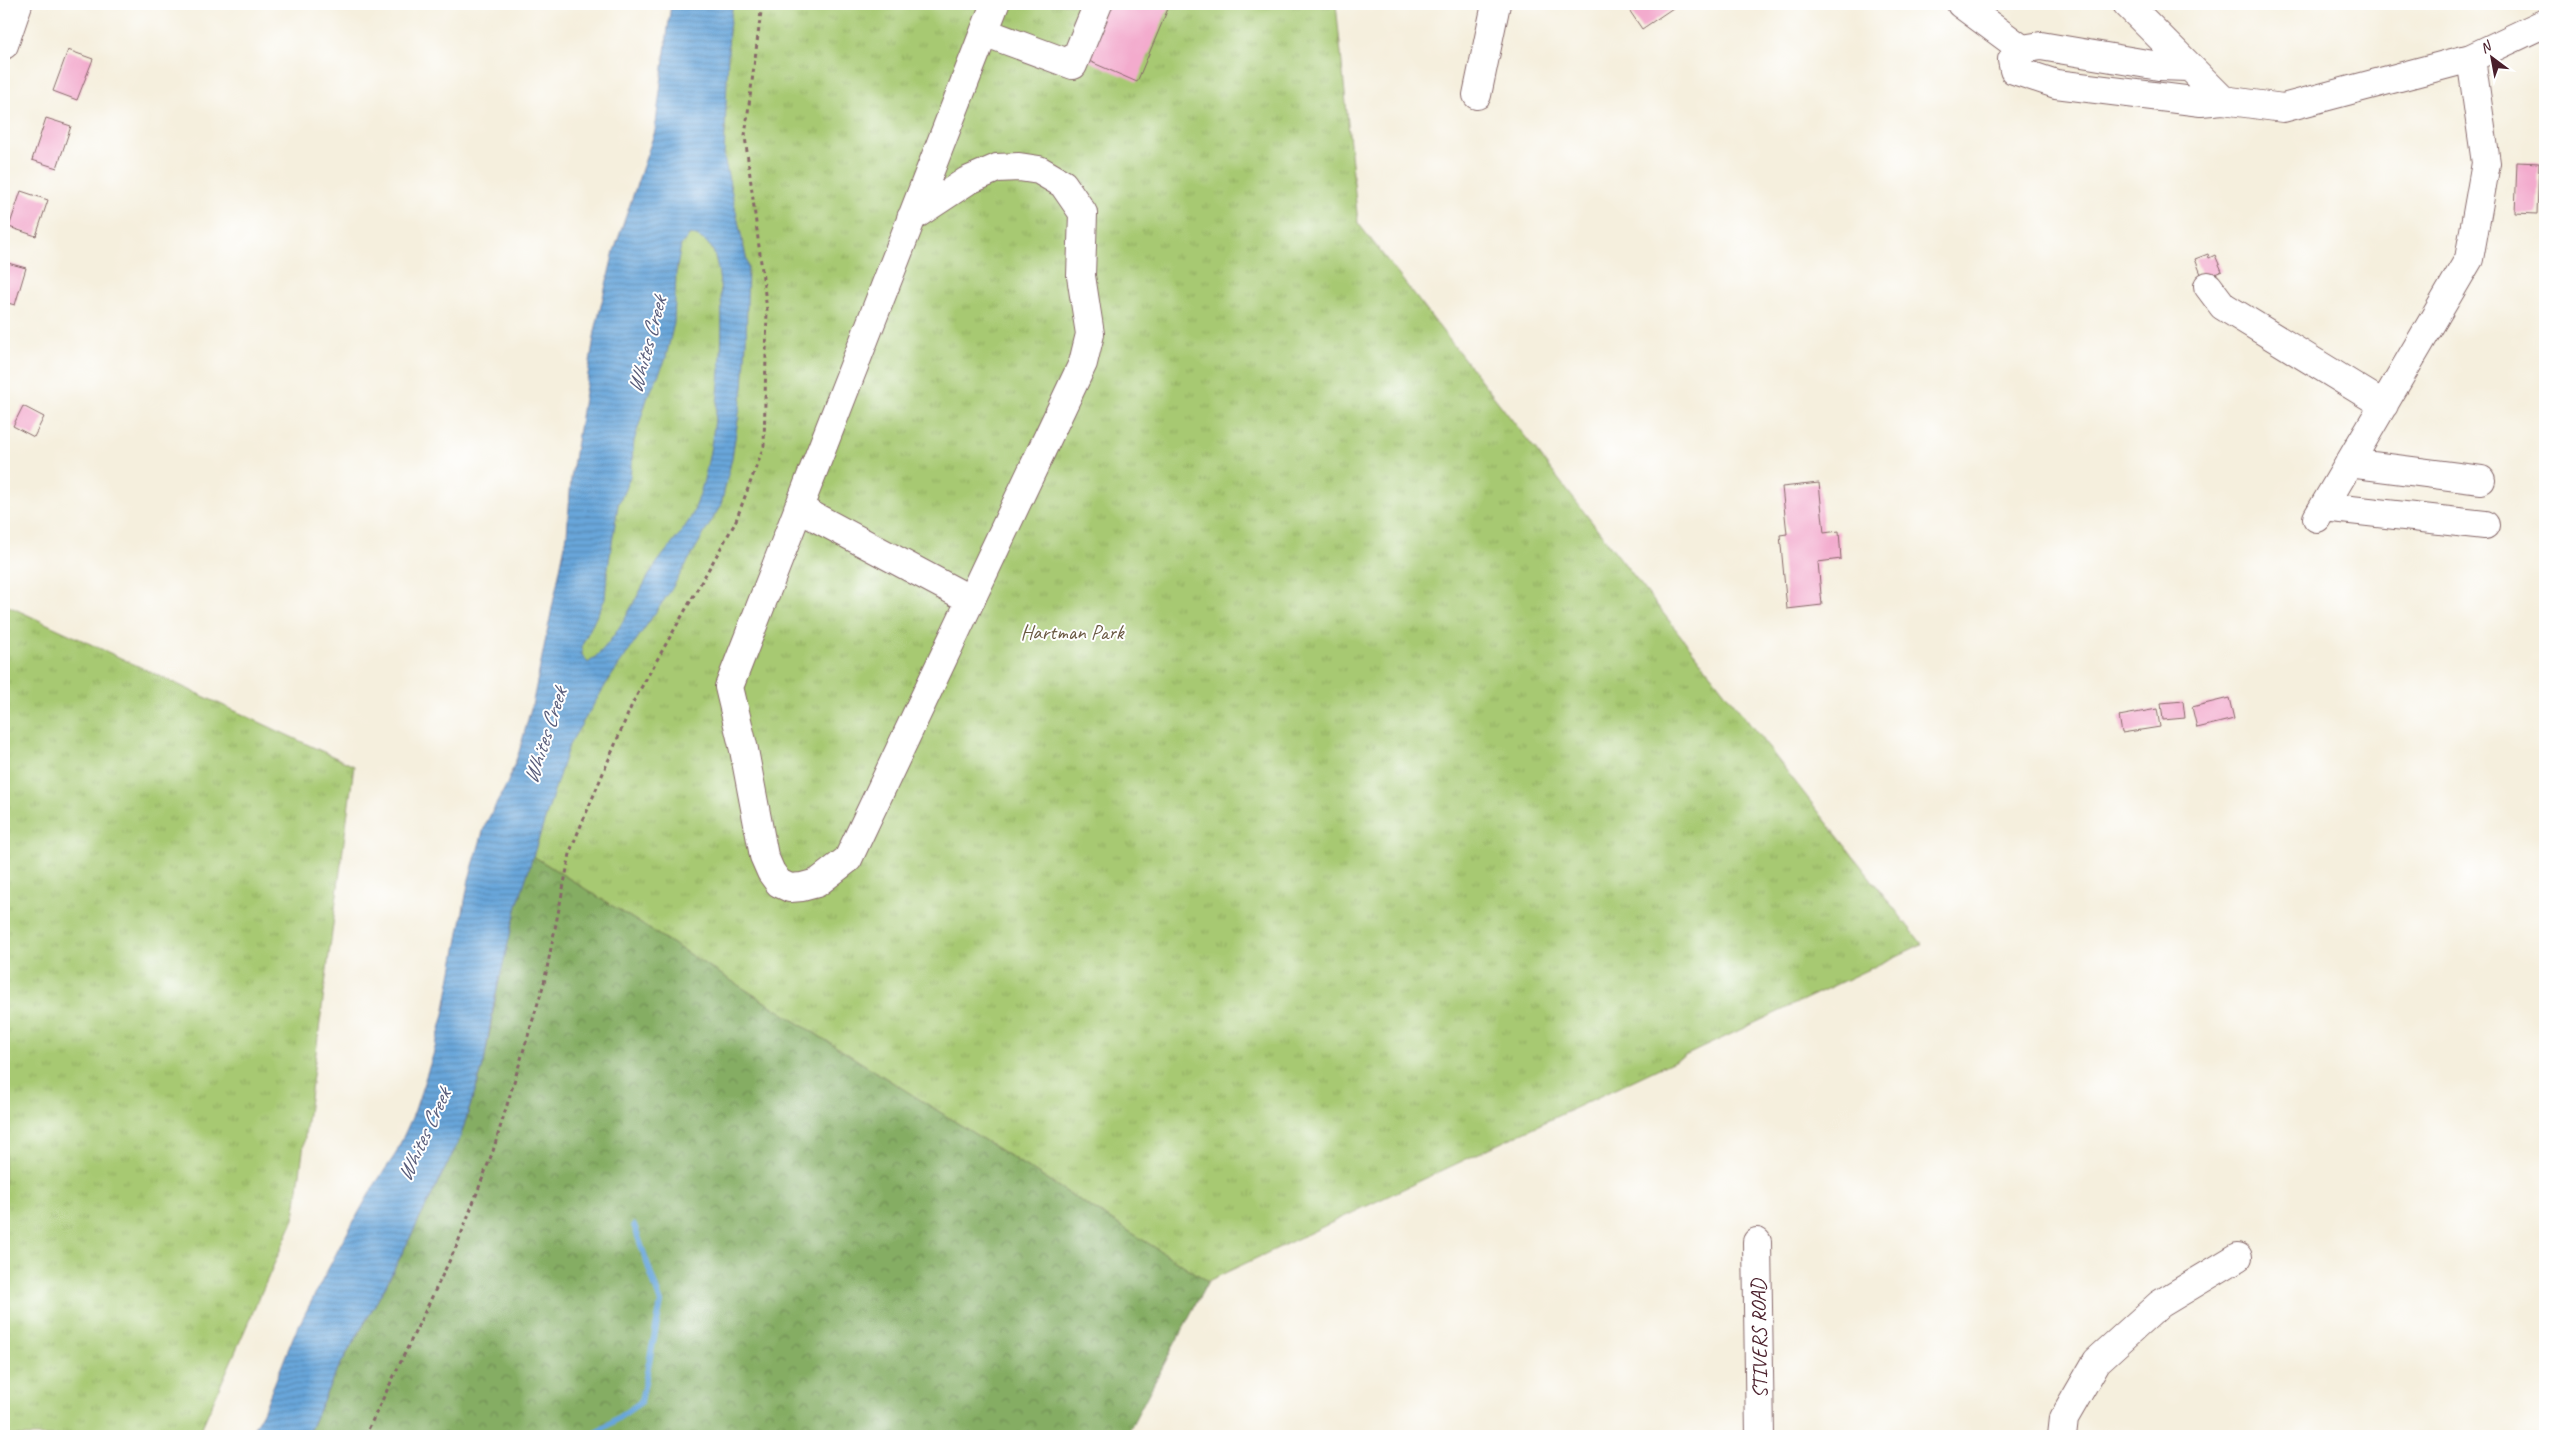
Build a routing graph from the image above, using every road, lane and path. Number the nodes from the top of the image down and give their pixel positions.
1 (18, 4) edge
2 (762, 4) edge
3 (995, 4) edge
4 (1098, 4) edge
5 (1496, 4) edge
6 (1961, 4) edge
7 (2107, 4) edge
8 (2133, 11) edge
9 (2545, 23) edge
10 (984, 32) junction
11 (4, 45) edge
12 (2022, 50) junction
13 (2471, 58) junction
14 (2188, 67) junction
15 (1477, 96) dead end
16 (2223, 100) junction
17 (911, 218) junction
18 (2208, 286) dead end
19 (2384, 404) junction
20 (2349, 463) junction
21 (2481, 480) dead end
22 (798, 508) junction
23 (2485, 525) dead end
24 (971, 600) junction
25 (1757, 1242) dead end
26 (2238, 1257) dead end
27 (365, 1436) edge
28 (1760, 1436) edge
29 (2062, 1436) edge

1 - 11 street
2 - 27 path
3 - 10 street
4 - 10 street
5 - 15 street
6 - 12 street
7 - 8 street
8 - 14 street
9 - 13 street
10 - 17 street
12 - 14 street
12 - 16 street
13 - 16 street
13 - 19 street
14 - 16 street
17 - 22 street
17 - 24 street
18 - 19 street
19 - 20 street
20 - 21 street
20 - 23 street
22 - 24 street
22 - 24 street
25 - 28 street, STIVERS ROAD
26 - 29 street

